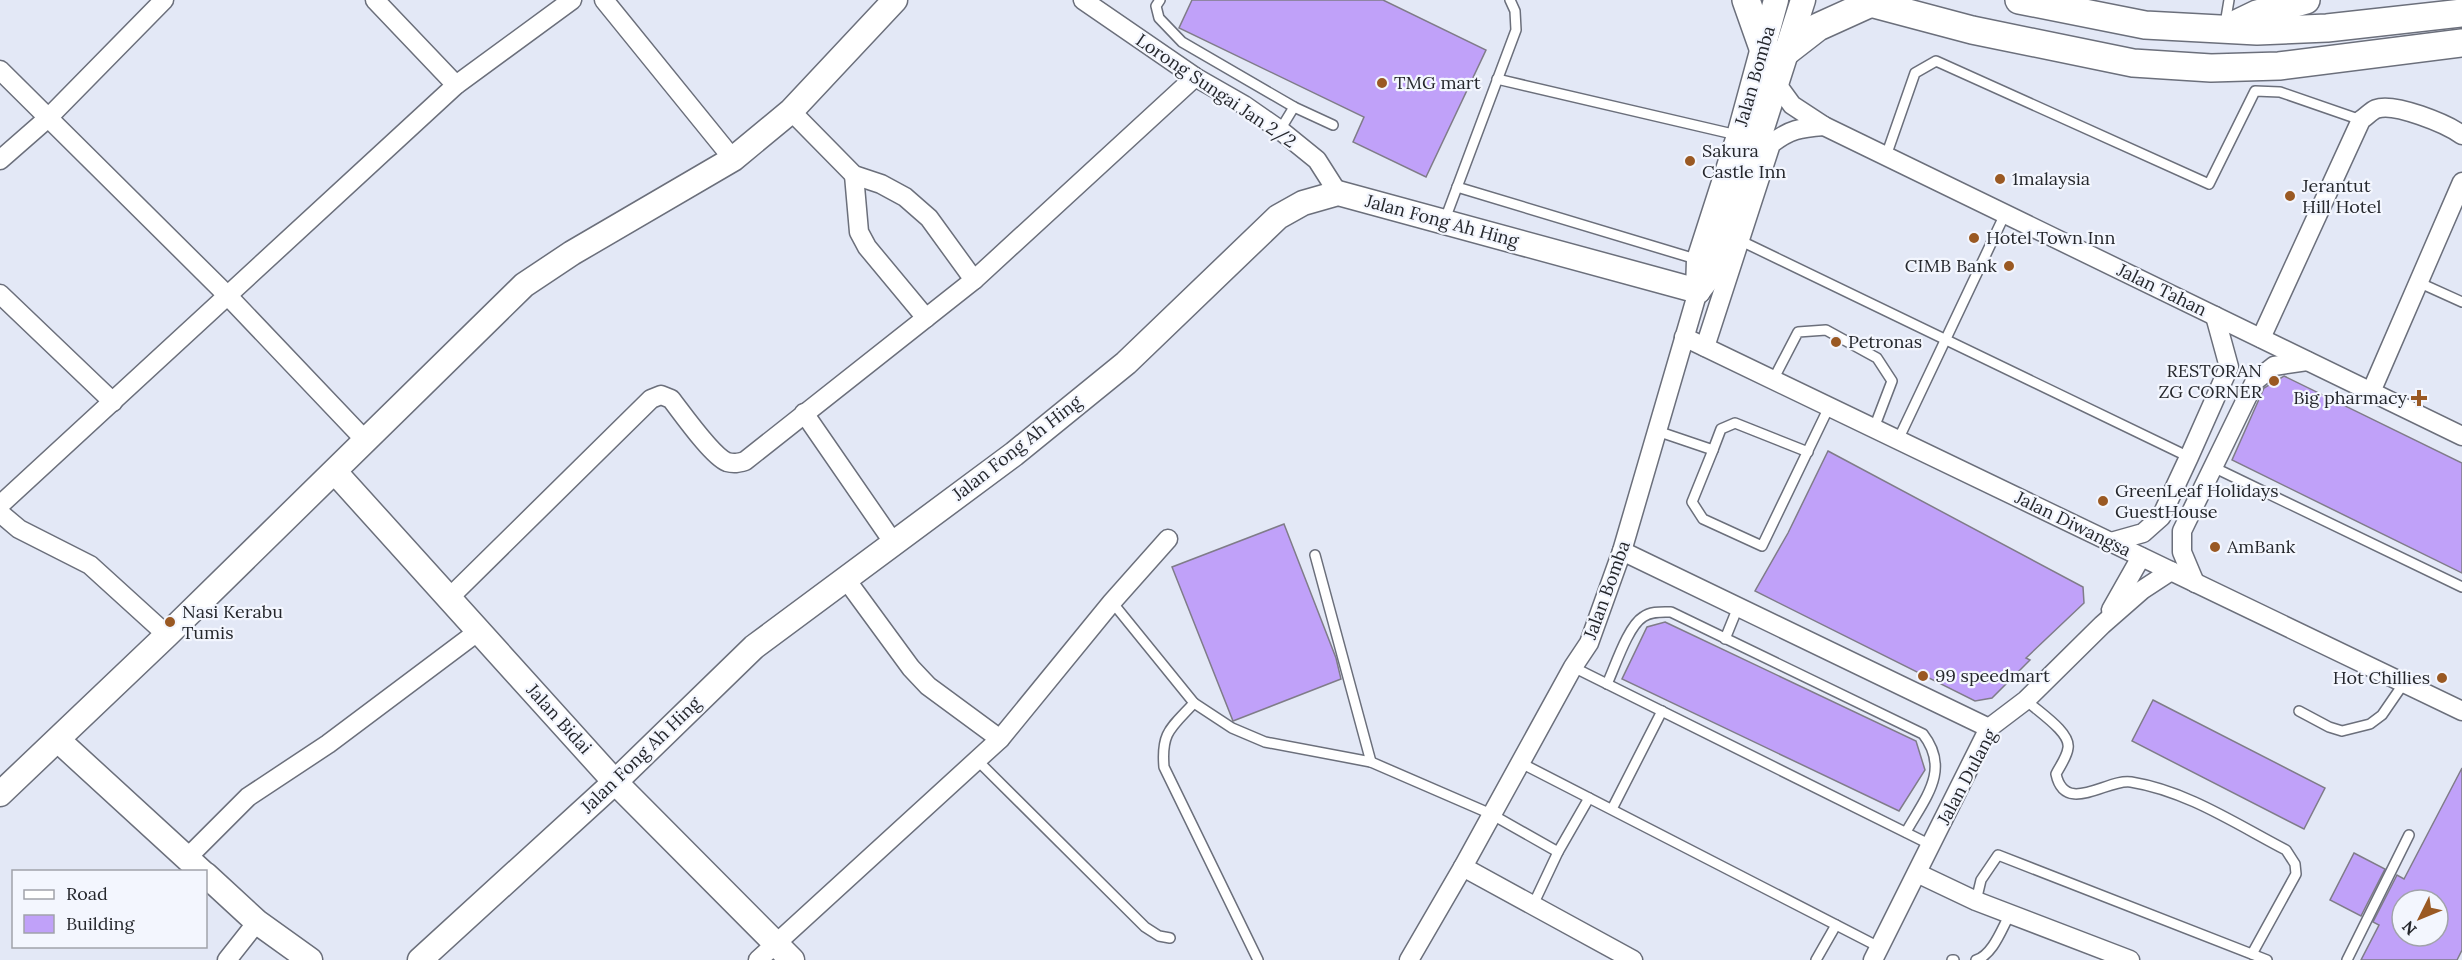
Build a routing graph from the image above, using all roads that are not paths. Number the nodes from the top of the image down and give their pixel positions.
1 (164, 0) edge
2 (375, 0) edge
3 (572, 0) edge
4 (604, 0) edge
5 (895, 0) edge
6 (1083, 0) edge
7 (1160, 0) edge
8 (1510, 0) edge
9 (1746, 0) edge
10 (1776, 0) edge
11 (1803, 0) edge
12 (2019, 0) edge
13 (2229, 0) edge
14 (2306, 0) edge
15 (1865, 2) edge
16 (2462, 13) edge
17 (2223, 30) junction
18 (2462, 43) edge
19 (1775, 51) junction
20 (0, 70) edge
21 (1195, 77) junction
22 (1497, 80) junction
23 (1776, 83) junction
24 (456, 85) junction
25 (1294, 107) junction
26 (790, 111) junction
27 (48, 117) junction
28 (2361, 120) junction
29 (1333, 125) dead end
30 (1824, 126) junction
31 (1280, 130) junction
32 (2462, 135) edge
33 (1739, 136) junction
34 (1886, 156) junction
35 (733, 159) junction
36 (0, 160) edge
37 (854, 175) junction
38 (2462, 182) edge
39 (1457, 187) junction
40 (1338, 193) junction
41 (2457, 209) edge
42 (2005, 214) junction
43 (1444, 222) junction
44 (1739, 240) junction
45 (1699, 260) junction
46 (974, 280) junction
47 (2420, 283) junction
48 (1698, 291) junction
49 (0, 294) edge
50 (228, 296) junction
51 (2462, 302) edge
52 (2215, 316) junction
53 (926, 318) junction
54 (1684, 337) junction
55 (1946, 339) junction
56 (2261, 339) junction
57 (1705, 347) junction
58 (2307, 361) junction
59 (1773, 380) junction
60 (2371, 392) junction
61 (112, 402) junction
62 (1829, 407) junction
63 (804, 414) junction
64 (1874, 428) junction
65 (1657, 431) junction
66 (2462, 436) edge
67 (365, 440) junction
68 (1898, 440) junction
69 (1713, 450) junction
70 (1808, 452) junction
71 (2189, 456) junction
72 (2213, 467) junction
73 (335, 472) junction
74 (0, 505) edge
75 (0, 513) edge
76 (1168, 539) dead end
77 (893, 542) junction
78 (2111, 542) junction
79 (1622, 551) junction
80 (1315, 555) dead end
81 (2141, 557) junction
82 (2171, 571) junction
83 (845, 578) junction
84 (2195, 583) junction
85 (2462, 587) edge
86 (450, 597) junction
87 (1112, 602) junction
88 (1738, 607) junction
89 (2102, 625) junction
90 (480, 630) junction
91 (167, 635) junction
92 (1725, 639) junction
93 (1573, 667) junction
94 (2403, 683) junction
95 (1607, 684) junction
96 (2026, 700) junction
97 (1194, 703) junction
98 (1662, 711) junction
99 (2299, 711) dead end
100 (2462, 711) edge
101 (1989, 728) junction
102 (1000, 739) junction
103 (58, 740) junction
104 (977, 759) junction
105 (1371, 762) junction
106 (1520, 762) junction
107 (615, 782) junction
108 (1, 791) edge
109 (1589, 798) junction
110 (1612, 809) junction
111 (1491, 814) junction
112 (1906, 832) junction
113 (2409, 835) dead end
114 (1931, 845) junction
115 (1558, 852) junction
116 (194, 865) edge
117 (1463, 867) junction
118 (1917, 873) junction
119 (207, 876) edge
120 (1976, 901) junction
121 (1533, 905) junction
122 (2010, 914) junction
123 (257, 922) junction
124 (1836, 925) junction
125 (1170, 938) dead end
126 (1876, 954) edge
127 (2252, 954) junction
128 (775, 955) edge
129 (227, 960) edge
130 (310, 960) edge
131 (420, 960) edge
132 (1258, 960) edge
133 (1409, 960) edge
134 (1633, 960) edge
135 (1816, 960) edge
136 (1976, 960) edge
137 (2128, 960) edge
138 (2267, 960) edge
139 (2347, 960) edge

1 - 27 street
2 - 24 street
3 - 24 street
4 - 35 street
5 - 26 main road
6 - 21 street, Lorong Sungai Jan 2/2
7 - 25 lane
8 - 22 lane
9 - 19 main road
10 - 19 main road, Jalan Bomba
11 - 19 main road, Jalan Bomba
12 - 17 main road
13 - 17 lane
14 - 17 main road
15 - 18 main road
15 - 19 main road
16 - 17 main road
19 - 23 main road, Jalan Bomba
19 - 33 main road, Jalan Bomba
20 - 27 street
21 - 31 street, Lorong Sungai Jan 2/2
21 - 46 street
22 - 33 lane
22 - 39 lane
23 - 30 street, Jalan Tahan
23 - 48 main road, Jalan Bomba
24 - 50 street
25 - 29 lane
25 - 31 lane
26 - 35 main road
26 - 37 street
27 - 36 street
27 - 50 street
28 - 32 street
28 - 34 lane
28 - 56 street
30 - 34 street, Jalan Tahan
30 - 44 street
31 - 40 street, Lorong Sungai Jan 2/2
33 - 45 main road, Jalan Bomba
34 - 42 street, Jalan Tahan
35 - 67 main road
37 - 46 street
37 - 53 street
38 - 41 street
39 - 43 lane
39 - 45 lane
40 - 43 main road, Jalan Fong Ah Hing
40 - 77 main road, Jalan Fong Ah Hing
41 - 47 street
42 - 52 street, Jalan Tahan
42 - 55 lane
43 - 48 main road, Jalan Fong Ah Hing
44 - 55 lane
44 - 57 street
45 - 48 main road, Jalan Bomba
46 - 53 street
47 - 51 lane
47 - 60 street
48 - 54 street, Jalan Bomba
49 - 61 street
50 - 61 street
50 - 67 street
52 - 56 street, Jalan Tahan
52 - 71 street
53 - 63 street
54 - 57 street, Jalan Diwangsa
54 - 65 street, Jalan Bomba
55 - 68 lane
55 - 71 lane
56 - 58 street, Jalan Tahan
57 - 59 street, Jalan Diwangsa
58 - 60 street, Jalan Tahan
58 - 72 street
59 - 62 street, Jalan Diwangsa
59 - 64 lane
60 - 66 street, Jalan Tahan
61 - 74 street
62 - 64 street, Jalan Diwangsa
62 - 70 lane
63 - 77 street
63 - 86 street
64 - 68 street, Jalan Diwangsa
65 - 69 lane
65 - 79 street, Jalan Bomba
67 - 73 main road
68 - 78 street, Jalan Diwangsa
69 - 70 lane
69 - 70 lane
71 - 78 street
72 - 84 street
72 - 85 lane
73 - 86 main road, Jalan Bidai
73 - 91 main road
75 - 91 street
76 - 87 street
77 - 83 main road, Jalan Fong Ah Hing
78 - 81 street, Jalan Diwangsa
79 - 88 street
79 - 93 street, Jalan Bomba
80 - 105 lane
81 - 82 street, Jalan Diwangsa
81 - 89 street, Jalan Dulang
82 - 84 street, Jalan Diwangsa
82 - 89 street, Jalan Dulang
83 - 102 street
83 - 107 main road, Jalan Fong Ah Hing
84 - 94 street, Jalan Diwangsa
86 - 90 main road, Jalan Bidai
87 - 97 lane
87 - 102 street
88 - 92 lane
88 - 101 street
89 - 96 street, Jalan Dulang
90 - 107 main road, Jalan Bidai
90 - 116 street
91 - 103 main road
92 - 95 lane
92 - 112 lane
93 - 95 lane
93 - 106 street, Jalan Bomba
94 - 99 lane
94 - 100 street, Jalan Diwangsa
95 - 98 lane
96 - 101 street, Jalan Dulang
96 - 127 lane
97 - 105 lane
97 - 132 lane
98 - 110 lane
98 - 112 lane
101 - 114 street, Jalan Dulang
102 - 104 street
103 - 108 main road
103 - 116 main road
104 - 125 lane
104 - 128 street
105 - 111 lane
106 - 109 lane
106 - 111 street, Jalan Bomba
107 - 128 main road, Jalan Bidai
107 - 131 main road, Jalan Fong Ah Hing
109 - 110 lane
109 - 115 lane
110 - 124 lane
111 - 115 lane
111 - 117 street, Jalan Bomba
112 - 114 lane
113 - 139 lane
114 - 118 street, Jalan Dulang
115 - 121 lane
117 - 121 street
117 - 133 street, Jalan Bomba
118 - 120 street
118 - 126 street, Jalan Dulang
119 - 123 main road
120 - 122 street
120 - 127 lane
121 - 134 street
122 - 136 lane
122 - 137 street
123 - 129 street
123 - 130 main road
124 - 126 lane
124 - 135 lane
127 - 138 lane

